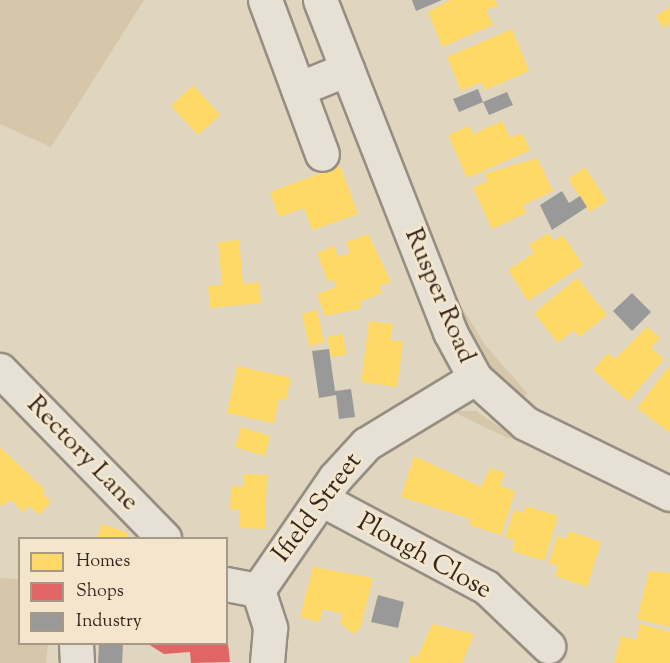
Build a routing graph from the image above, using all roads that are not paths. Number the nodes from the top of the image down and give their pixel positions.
1 (265, 0) edge
2 (320, 0) edge
3 (347, 69) junction
4 (298, 89) junction
5 (321, 154) dead end
6 (0, 370) edge
7 (475, 378) junction
8 (670, 494) edge
9 (321, 499) junction
10 (163, 537) edge
11 (228, 584) edge
12 (258, 590) junction
13 (76, 645) edge
14 (548, 646) dead end
15 (77, 663) edge
16 (267, 663) edge

1 - 4 street
2 - 3 street, Rusper Road
3 - 4 street
3 - 7 street, Rusper Road
4 - 5 street
6 - 10 street, Rectory Lane
7 - 8 street, Rusper Road
7 - 9 street, Ifield Street
9 - 12 street, Ifield Street
9 - 14 street, Plough Close
11 - 12 street, Ifield Street
12 - 16 street
13 - 15 street

